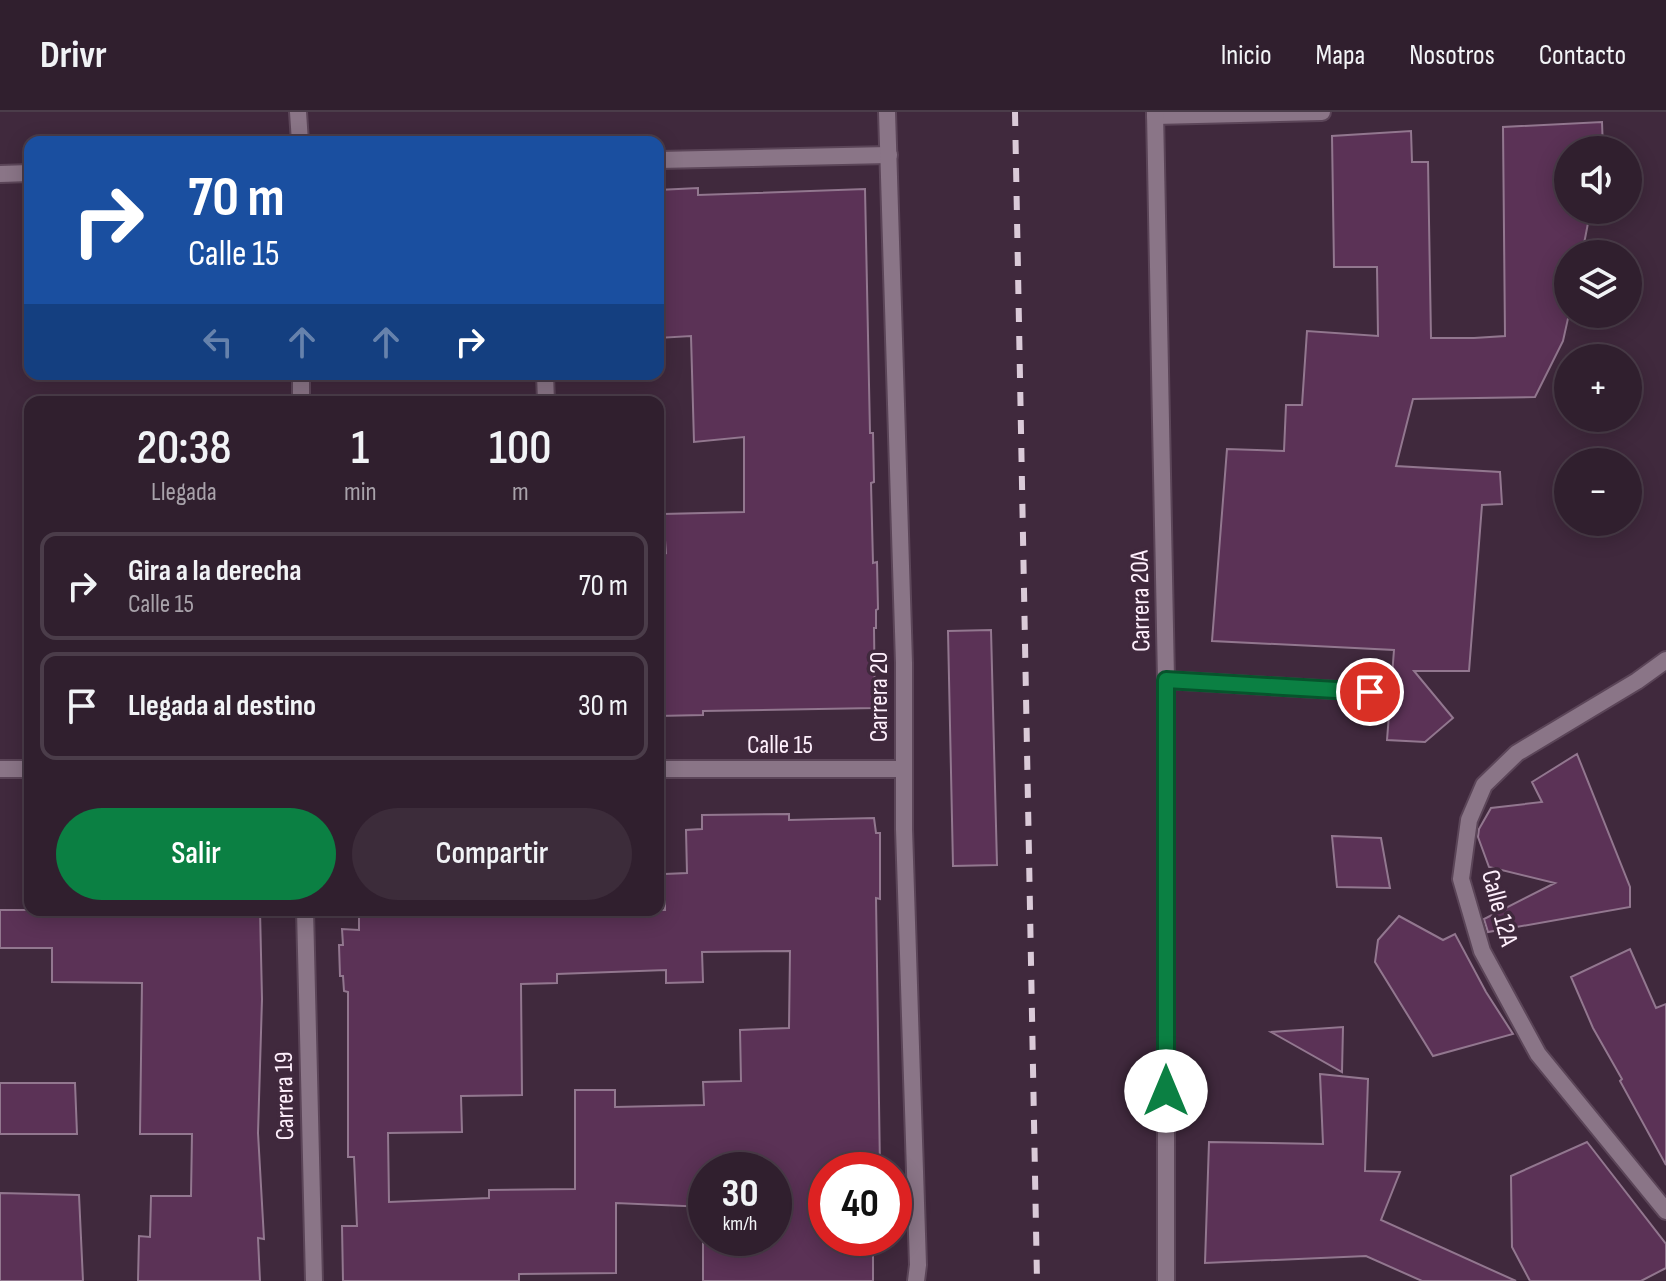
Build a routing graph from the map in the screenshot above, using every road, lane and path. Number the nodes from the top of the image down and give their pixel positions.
1 (298, 112) edge
2 (887, 112) edge
3 (1322, 112) edge
4 (1155, 114) edge
5 (300, 136) edge
6 (889, 155) junction
7 (664, 160) edge
8 (24, 173) edge
9 (0, 174) edge
10 (1666, 660) edge
11 (1166, 680) junction
12 (1370, 692) dead end
13 (0, 769) edge
14 (24, 769) edge
15 (664, 769) edge
16 (902, 769) junction
17 (305, 916) edge
18 (1666, 1211) edge
19 (314, 1281) edge
20 (916, 1281) edge
21 (1166, 1281) edge

1 - 5 street
2 - 6 street, Carrera 20
3 - 4 street
4 - 11 street, Carrera 20A
6 - 7 street
6 - 16 street, Carrera 20
8 - 9 street
10 - 18 street, Calle 12A
11 - 12 street
11 - 21 street, Carrera 20A
13 - 14 street
15 - 16 street, Calle 15
16 - 20 street, Carrera 20
17 - 19 street, Carrera 19

